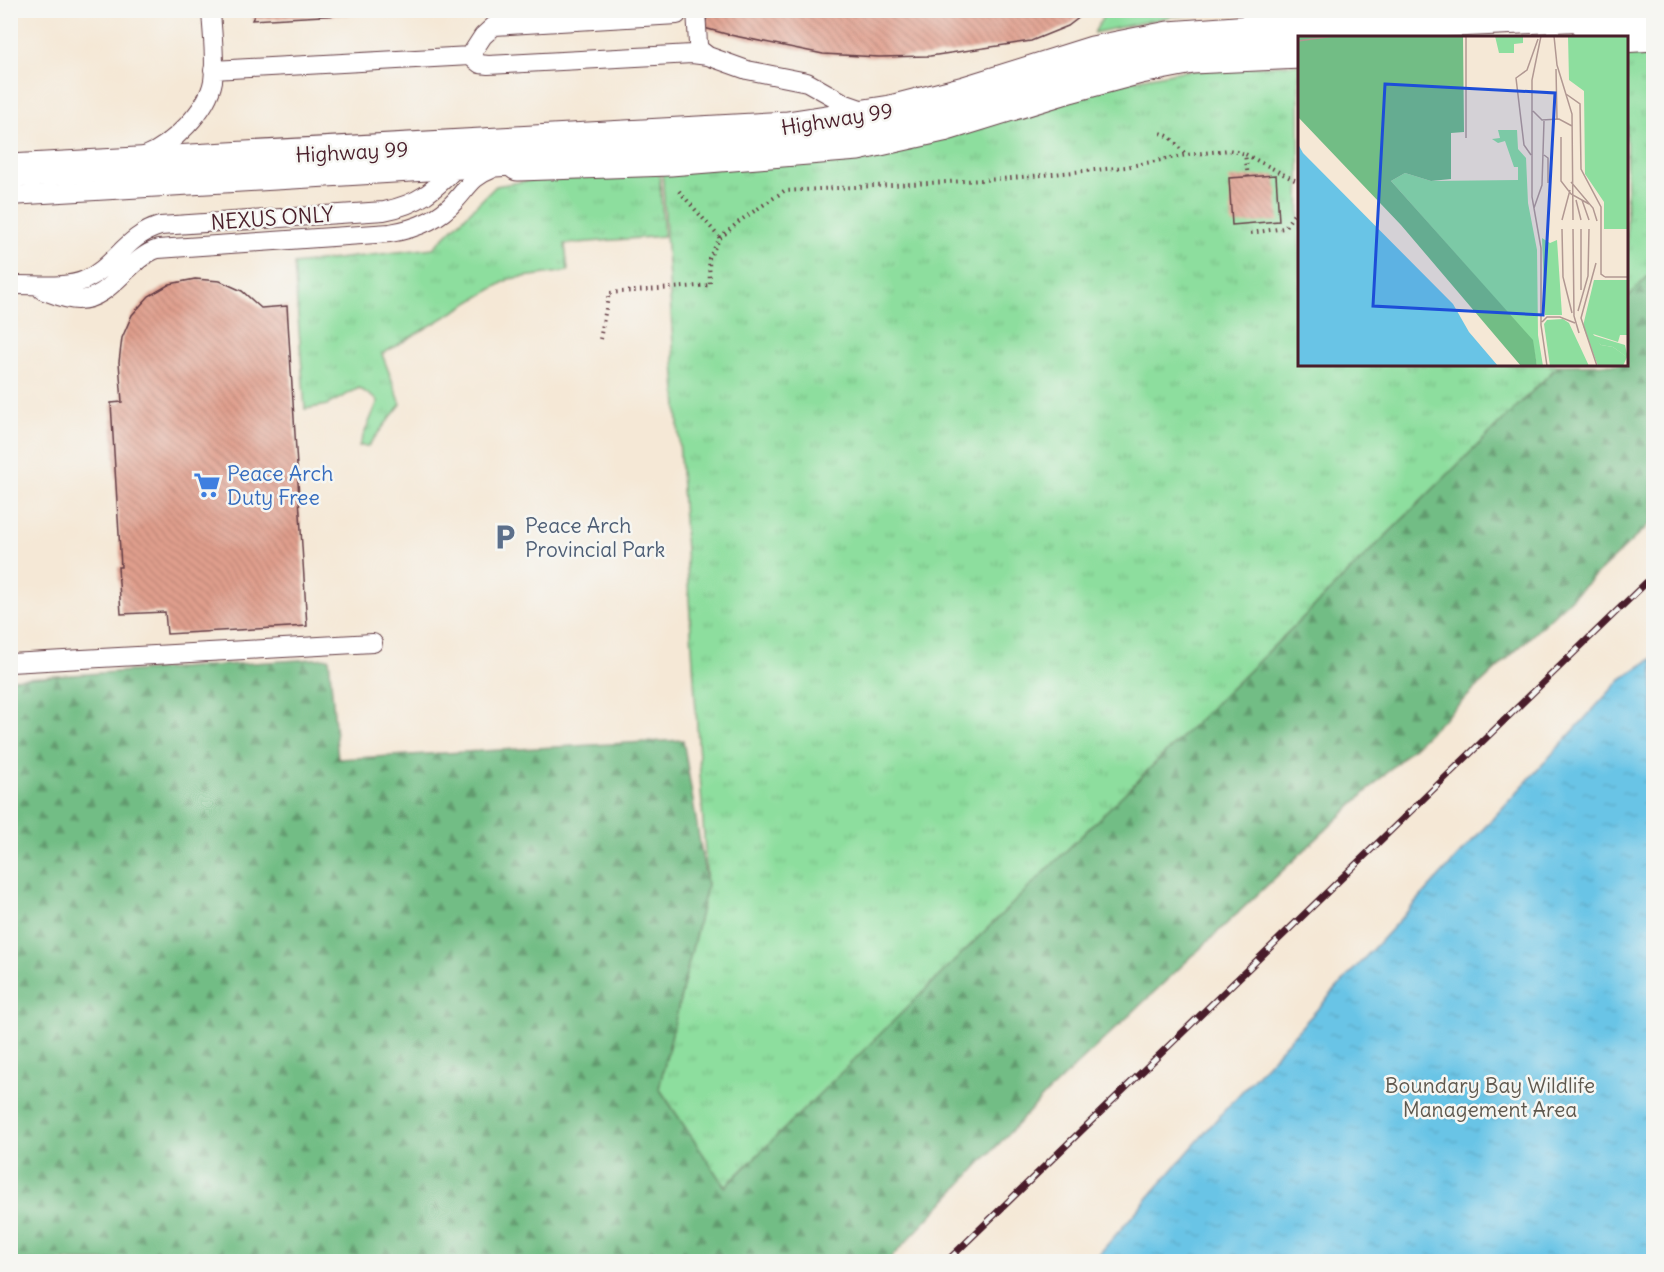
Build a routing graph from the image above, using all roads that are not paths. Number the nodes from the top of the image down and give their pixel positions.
1 (210, 10) edge
2 (696, 10) edge
3 (1653, 11) edge
4 (677, 15) dead end
5 (1653, 34) edge
6 (1621, 36) edge
7 (1298, 52) edge
8 (470, 56) junction
9 (708, 56) junction
10 (213, 70) junction
11 (891, 111) junction
12 (478, 146) junction
13 (121, 165) junction
14 (512, 167) junction
15 (454, 170) junction
16 (10, 171) edge
17 (10, 196) edge
18 (10, 285) edge
19 (42, 290) dead end
20 (373, 643) dead end
21 (10, 663) edge

1 - 10 lane
2 - 9 lane
3 - 11 highway, Highway 99
4 - 8 lane
5 - 6 highway
7 - 14 highway
8 - 9 lane
8 - 10 lane
9 - 11 lane
10 - 13 lane
11 - 12 highway, Highway 99
12 - 13 highway, Highway 99
12 - 14 highway
12 - 15 lane
13 - 16 highway, Highway 99
14 - 15 lane, NEXUS ONLY
14 - 19 lane, NEXUS ONLY
15 - 17 lane, NEXUS ONLY
15 - 18 lane
20 - 21 lane

